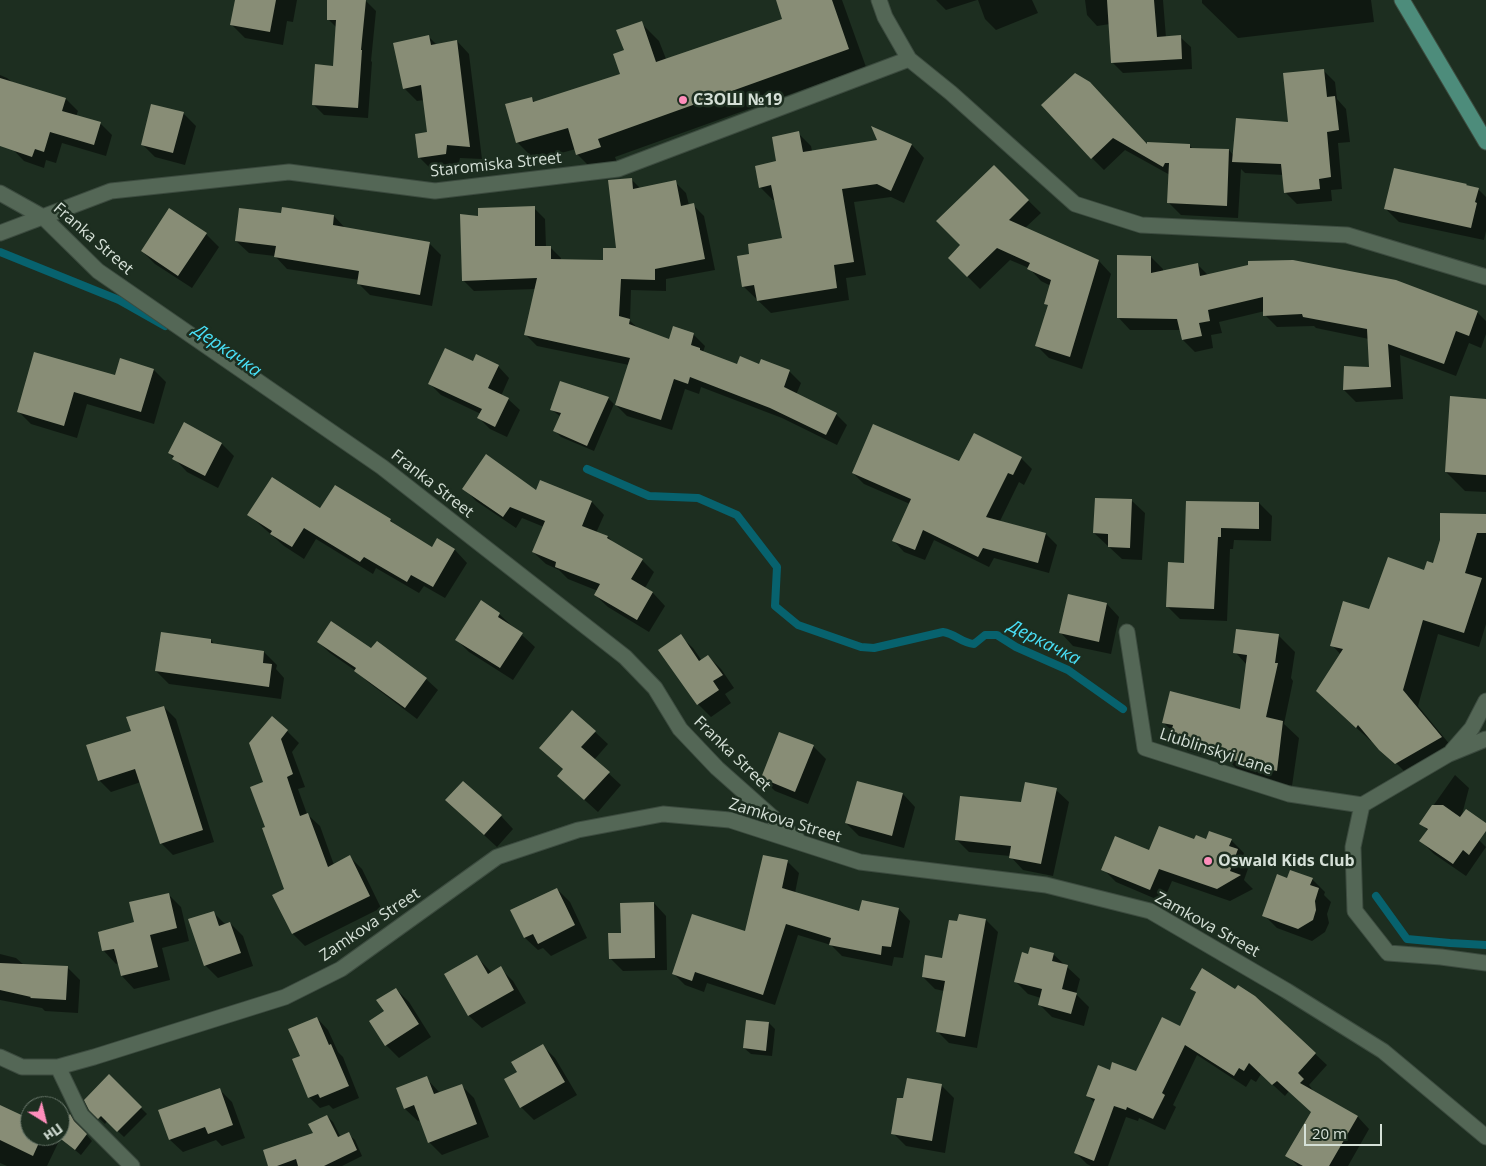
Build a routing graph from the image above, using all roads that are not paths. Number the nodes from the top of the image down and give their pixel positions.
1 (879, 0) edge
2 (1402, 0) edge
3 (909, 59) junction
4 (1485, 133) edge
5 (0, 193) edge
6 (43, 218) junction
7 (0, 233) edge
8 (1486, 277) edge
9 (1127, 632) dead end
10 (1486, 701) edge
11 (1486, 739) edge
12 (1449, 754) junction
13 (1362, 805) junction
14 (805, 846) junction
15 (1486, 963) edge
16 (0, 1057) edge
17 (58, 1066) junction
18 (1486, 1137) edge
19 (132, 1166) edge

1 - 3 street
2 - 4 main road
3 - 6 street, Staromiska Street
3 - 8 street
5 - 6 street, Franka Street
6 - 7 street, Staromiska Street
6 - 14 street, Franka Street
9 - 13 street, Liublinskyi Lane
10 - 12 street
11 - 12 street
12 - 13 street
13 - 15 street
14 - 17 street, Zamkova Street
14 - 18 street, Zamkova Street
16 - 17 street, Zamkova Street
17 - 19 street

